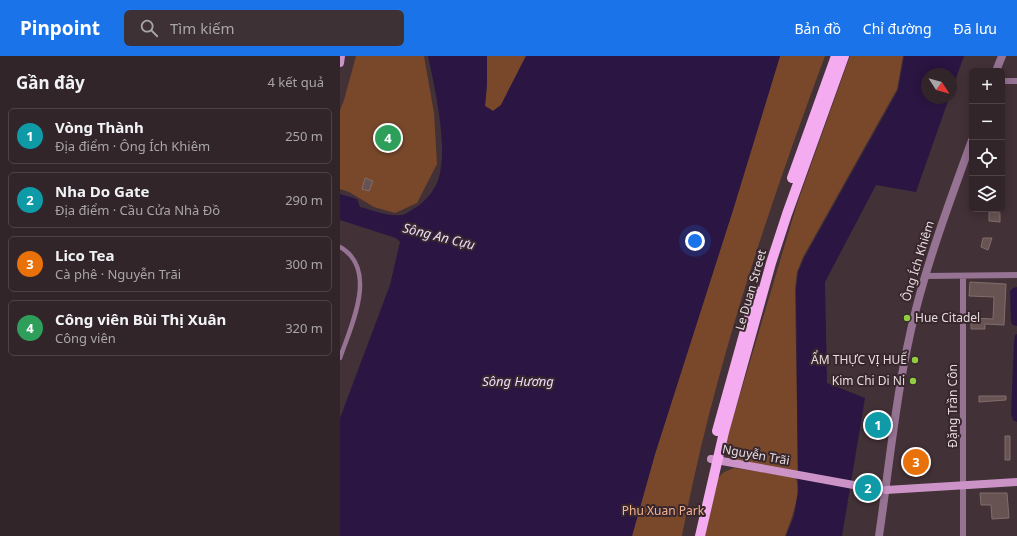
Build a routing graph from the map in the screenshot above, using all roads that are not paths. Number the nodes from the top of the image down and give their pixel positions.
1 (341, 56) edge
2 (836, 56) edge
3 (844, 56) edge
4 (1002, 56) edge
5 (340, 62) edge
6 (997, 68) edge
7 (1005, 81) edge
8 (1017, 81) edge
9 (969, 149) edge
10 (340, 247) edge
11 (1017, 275) edge
12 (925, 276) junction
13 (963, 276) junction
14 (340, 358) edge
15 (714, 460) junction
16 (1017, 482) edge
17 (964, 484) junction
18 (859, 486) tunnel mouth
19 (886, 490) junction
20 (694, 536) edge
21 (700, 536) edge
22 (879, 536) edge
23 (963, 536) edge

1 - 5 main road
2 - 15 main road, Le Duan Street
3 - 15 main road, Le Duan Street
4 - 6 street
7 - 8 street
9 - 12 street, Ông Ích Khiêm
10 - 14 street
11 - 13 street
12 - 13 street
12 - 19 street, Ông Ích Khiêm
13 - 17 street, Đặng Trần Côn
15 - 18 main road, Nguyễn Trãi
15 - 20 main road, Le Duan Street
15 - 21 main road, Le Duan Street
16 - 17 main road
17 - 19 main road
17 - 23 street, Đặng Trần Côn
19 - 22 street, Ông Ích Khiêm

